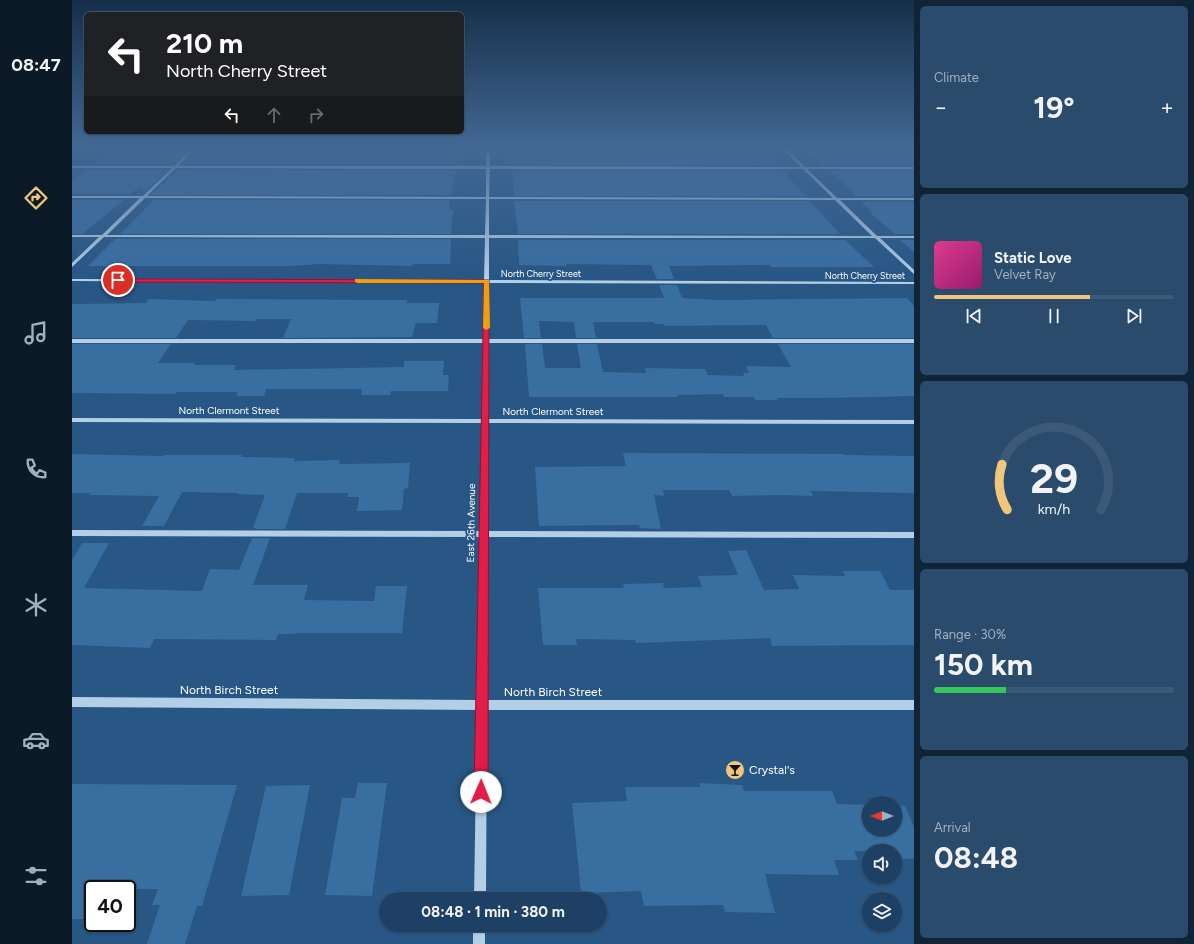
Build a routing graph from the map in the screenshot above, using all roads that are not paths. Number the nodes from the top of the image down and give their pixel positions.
1 (150, 190) edge
2 (487, 190) edge
3 (827, 190) edge
4 (72, 197) edge
5 (143, 197) junction
6 (487, 198) junction
7 (836, 199) junction
8 (914, 199) edge
9 (72, 236) edge
10 (104, 236) junction
11 (487, 236) junction
12 (876, 237) junction
13 (914, 237) edge
14 (72, 266) edge
15 (914, 273) edge
16 (72, 280) edge
17 (487, 281) junction
18 (914, 283) edge
19 (72, 341) edge
20 (486, 341) junction
21 (914, 341) edge
22 (72, 420) edge
23 (485, 420) junction
24 (914, 422) edge
25 (72, 533) edge
26 (484, 533) junction
27 (914, 535) edge
28 (72, 702) edge
29 (482, 705) junction
30 (914, 705) edge
31 (480, 892) edge
32 (479, 932) edge
33 (479, 944) edge

1 - 5 street
2 - 6 street, East 26th Avenue
3 - 7 street
4 - 5 street
5 - 6 street
5 - 10 street
6 - 7 street
6 - 11 street, East 26th Avenue
7 - 8 street
7 - 12 street
9 - 10 street
10 - 11 street
10 - 14 street
11 - 12 street
11 - 17 street, East 26th Avenue
12 - 13 street
12 - 15 street
16 - 17 street, North Cherry Street
17 - 18 street, North Cherry Street
17 - 20 street, East 26th Avenue
19 - 20 street
20 - 21 street
20 - 23 street, East 26th Avenue
22 - 23 street, North Clermont Street
23 - 24 street, North Clermont Street
23 - 26 street, East 26th Avenue
25 - 26 street
26 - 27 street
26 - 29 street, East 26th Avenue
28 - 29 street, North Birch Street
29 - 30 street, North Birch Street
29 - 31 street, East 26th Avenue
32 - 33 street

